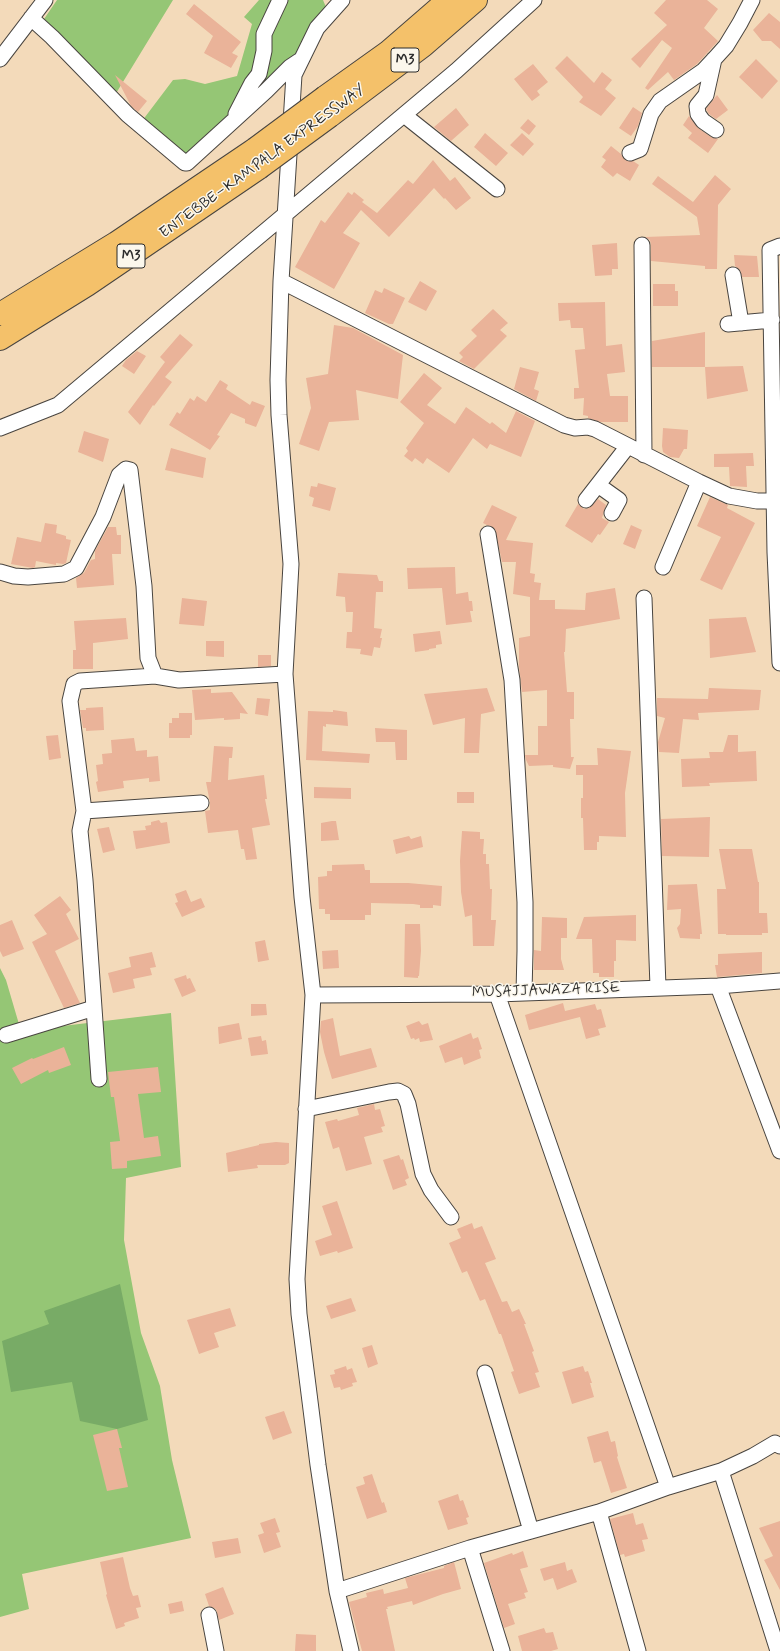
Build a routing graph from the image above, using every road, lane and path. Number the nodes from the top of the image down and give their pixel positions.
1 (45, 0) edge
2 (280, 0) edge
3 (342, 0) edge
4 (448, 0) edge
5 (476, 0) edge
6 (534, 0) edge
7 (752, 0) edge
8 (31, 18) junction
9 (0, 59) edge
10 (302, 59) junction
11 (714, 59) junction
12 (328, 106) junction
13 (404, 115) junction
14 (232, 122) junction
15 (716, 130) dead end
16 (630, 154) dead end
17 (257, 159) junction
18 (497, 189) dead end
19 (286, 213) junction
20 (642, 245) dead end
21 (780, 246) edge
22 (733, 275) dead end
23 (281, 281) junction
24 (774, 312) edge
25 (0, 314) edge
26 (0, 339) edge
27 (0, 428) edge
28 (628, 446) junction
29 (644, 455) junction
30 (699, 482) junction
31 (598, 485) junction
32 (586, 500) dead end
33 (777, 501) edge
34 (612, 513) dead end
35 (488, 534) dead end
36 (663, 567) dead end
37 (0, 572) edge
38 (644, 598) dead end
39 (780, 663) edge
40 (285, 674) junction
41 (154, 676) junction
42 (201, 803) dead end
43 (84, 811) junction
44 (780, 981) edge
45 (718, 986) junction
46 (658, 987) junction
47 (524, 993) junction
48 (497, 994) junction
49 (313, 995) junction
50 (94, 1008) junction
51 (6, 1035) dead end
52 (99, 1079) dead end
53 (306, 1109) junction
54 (780, 1151) edge
55 (451, 1217) dead end
56 (485, 1373) dead end
57 (778, 1442) edge
58 (721, 1471) junction
59 (668, 1487) junction
60 (599, 1512) junction
61 (531, 1531) junction
62 (470, 1548) junction
63 (337, 1592) junction
64 (209, 1615) dead end
65 (216, 1651) edge
66 (351, 1651) edge
67 (502, 1651) edge
68 (638, 1651) edge
69 (778, 1651) edge

1 - 8 street
2 - 14 street
3 - 10 street
4 - 12 highway, ENTEBBE–KAMPALA EXPRESSWAY / M3
5 - 12 highway, ENTEBBE–KAMPALA EXPRESSWAY / M3
6 - 13 street
7 - 11 street
8 - 9 street
8 - 14 street
10 - 14 street
10 - 19 street
11 - 15 street
11 - 16 street
12 - 17 highway, ENTEBBE–KAMPALA EXPRESSWAY / M3, bridge
13 - 18 street
13 - 19 street
17 - 25 highway, ENTEBBE–KAMPALA EXPRESSWAY / M3
17 - 26 highway, ENTEBBE–KAMPALA EXPRESSWAY / M3
19 - 23 street
19 - 27 street
20 - 29 street
21 - 24 street
22 - 24 street
23 - 28 street
23 - 40 street
24 - 33 street
28 - 29 street
28 - 31 street
29 - 30 street
30 - 33 street
30 - 36 street
31 - 32 street
31 - 34 street
33 - 39 street
35 - 47 street
37 - 41 street
38 - 46 street
40 - 41 street
40 - 49 street
41 - 43 street
42 - 43 street
43 - 50 street
44 - 45 street, MUSAJJAWAZA RISE
45 - 46 street, MUSAJJAWAZA RISE
45 - 54 street
46 - 47 street, MUSAJJAWAZA RISE
47 - 48 street, MUSAJJAWAZA RISE
48 - 49 street, MUSAJJAWAZA RISE
48 - 59 street
49 - 53 street
50 - 51 street
50 - 52 street
53 - 55 street
53 - 63 street
56 - 61 street
57 - 58 street
58 - 59 street
58 - 69 street
59 - 60 street
60 - 61 street
60 - 68 street
61 - 62 street
62 - 63 street
62 - 67 street
63 - 66 street
64 - 65 street

